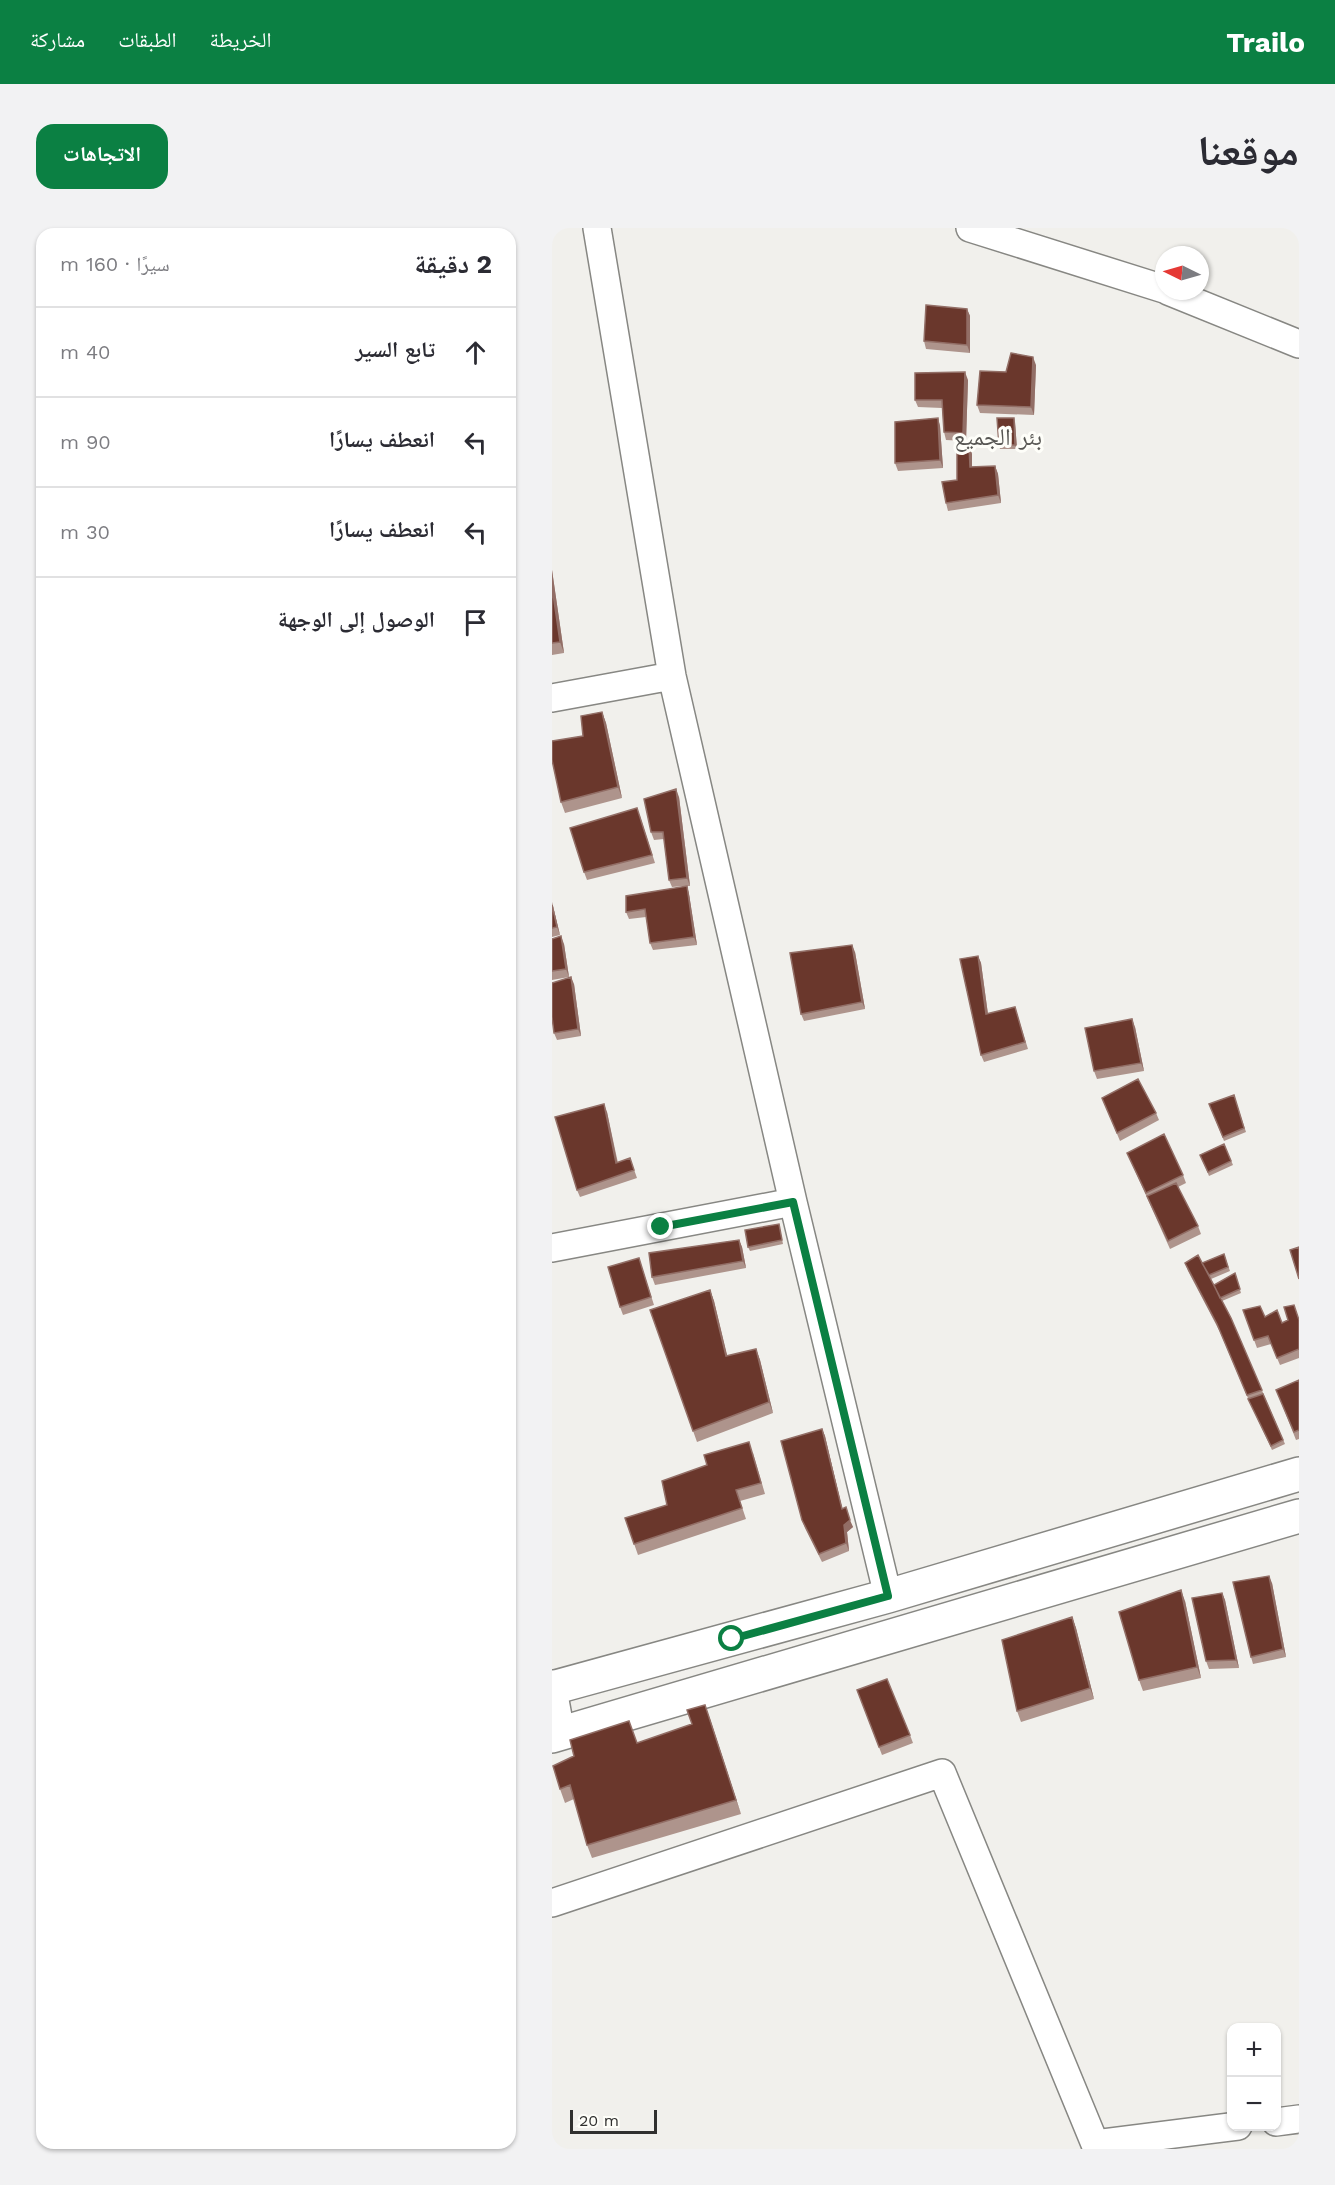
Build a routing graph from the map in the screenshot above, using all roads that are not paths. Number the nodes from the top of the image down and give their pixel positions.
1 (597, 228) edge
2 (970, 228) edge
3 (1155, 287) edge
4 (1191, 300) edge
5 (1299, 344) edge
6 (672, 676) junction
7 (552, 698) edge
8 (793, 1202) junction
9 (552, 1248) edge
10 (1299, 1474) edge
11 (1299, 1516) edge
12 (888, 1596) junction
13 (552, 1684) edge
14 (552, 1688) edge
15 (557, 1734) edge
16 (552, 1903) edge
17 (1299, 2119) edge
18 (1281, 2121) edge
19 (1227, 2128) edge

1 - 6 street
2 - 3 street
4 - 5 street
6 - 7 street
6 - 8 street
8 - 9 street
8 - 12 street
10 - 12 main road
11 - 15 main road
12 - 14 main road
13 - 14 street
14 - 15 street
16 - 19 street
17 - 18 street

